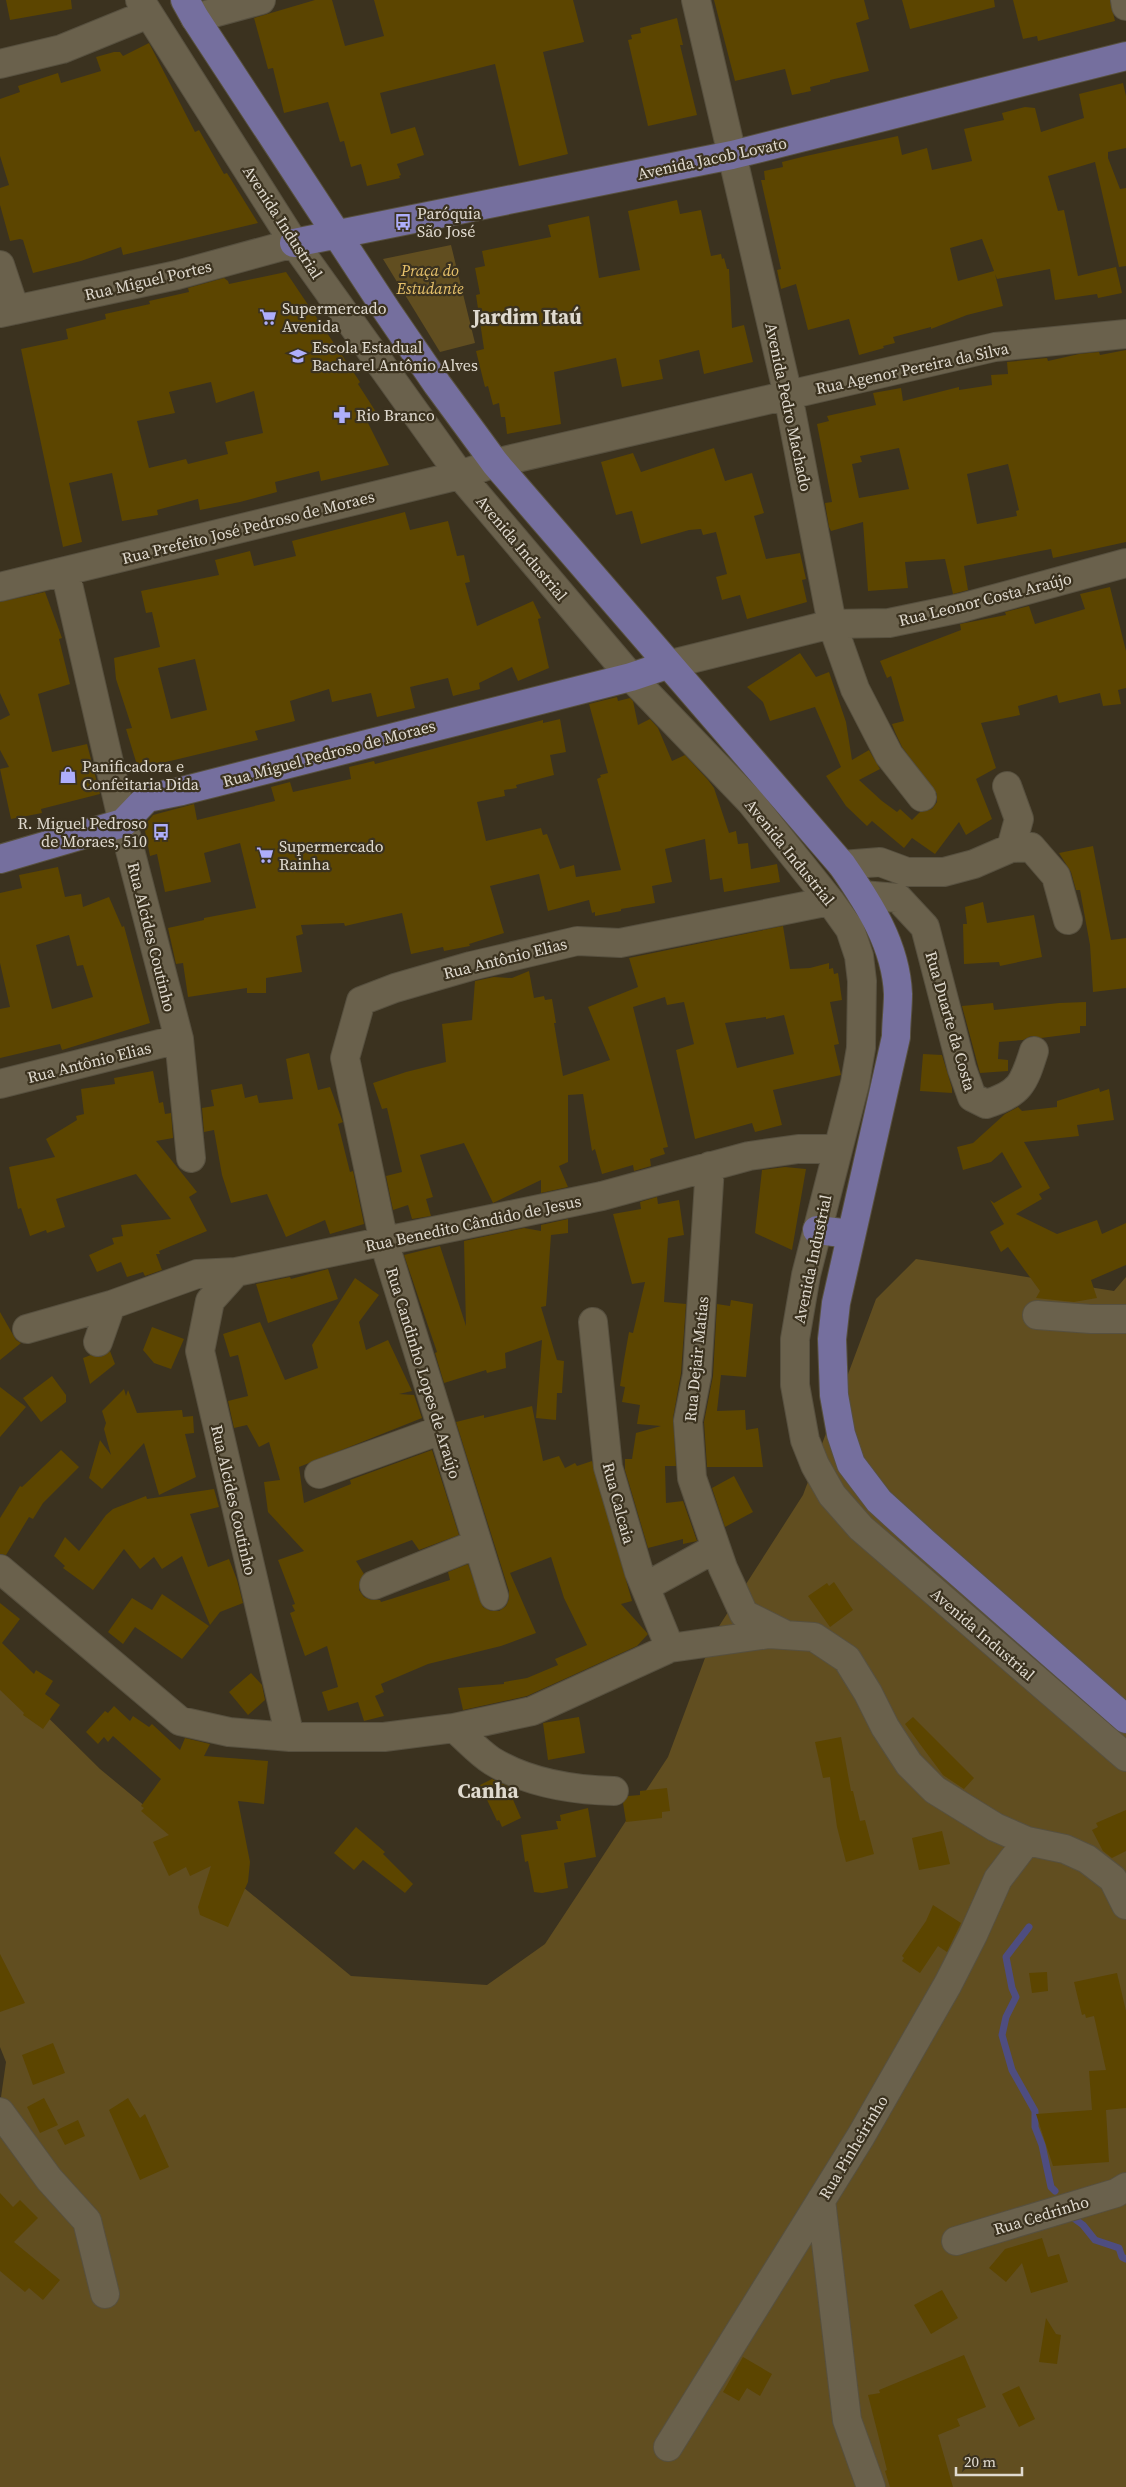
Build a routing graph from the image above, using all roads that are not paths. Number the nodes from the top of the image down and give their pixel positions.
1 (261, 0) edge
2 (696, 0) edge
3 (1125, 0) edge
4 (1126, 6) edge
5 (144, 7) edge
6 (190, 9) edge
7 (1126, 56) edge
8 (0, 64) edge
9 (732, 155) junction
10 (337, 235) junction
11 (294, 243) junction
12 (0, 265) edge
13 (8, 311) edge
14 (1126, 334) edge
15 (788, 395) junction
16 (495, 463) junction
17 (460, 475) junction
18 (1126, 563) edge
19 (65, 571) junction
20 (0, 587) edge
21 (832, 624) junction
22 (667, 665) junction
23 (631, 677) junction
24 (1007, 786) dead end
25 (922, 797) dead end
26 (123, 822) junction
27 (1011, 848) junction
28 (0, 859) edge
29 (842, 865) junction
30 (862, 895) junction
31 (830, 901) junction
32 (1068, 920) dead end
33 (361, 1001) joint
34 (179, 1039) junction
35 (1034, 1051) dead end
36 (0, 1084) edge
37 (837, 1149) junction
38 (191, 1158) dead end
39 (710, 1166) junction
40 (817, 1230) junction
41 (851, 1234) junction
42 (384, 1242) junction
43 (236, 1272) junction
44 (111, 1305) junction
45 (1037, 1315) dead end
46 (1126, 1319) edge
47 (593, 1322) dead end
48 (27, 1329) dead end
49 (98, 1342) dead end
50 (441, 1430) junction
51 (320, 1474) dead end
52 (477, 1544) junction
53 (716, 1548) junction
54 (0, 1569) edge
55 (374, 1585) dead end
56 (645, 1587) junction
57 (494, 1596) dead end
58 (787, 1636) junction
59 (670, 1648) junction
60 (1126, 1719) edge
61 (454, 1728) junction
62 (290, 1738) junction
63 (1126, 1757) edge
64 (614, 1791) dead end
65 (1028, 1841) junction
66 (1126, 1905) edge
67 (0, 2112) edge
68 (1126, 2188) edge
69 (821, 2200) junction
70 (956, 2241) dead end
71 (105, 2294) dead end
72 (668, 2447) dead end
73 (872, 2487) edge

1 - 6 street
2 - 9 street, Avenida Pedro Machado
3 - 4 street
5 - 8 street
5 - 11 street, Avenida Industrial
6 - 10 main road, Avenida Industrial
7 - 9 main road, Avenida Jacob Lovato
9 - 10 main road, Avenida Jacob Lovato
9 - 15 street, Avenida Pedro Machado
10 - 11 main road, Avenida Jacob Lovato
10 - 16 main road, Avenida Industrial
11 - 13 street, Rua Miguel Portes
11 - 17 street, Avenida Industrial
12 - 13 street
14 - 15 street, Rua Agenor Pereira da Silva
15 - 16 street, Rua Agenor Pereira da Silva
15 - 21 street, Avenida Pedro Machado
16 - 17 street, Rua Prefeito José Pedroso de Moraes
16 - 22 main road, Avenida Industrial
17 - 19 street, Rua Prefeito José Pedroso de Moraes
17 - 23 street, Avenida Industrial
18 - 21 street, Rua Leonor Costa Araújo
19 - 20 street, Rua Prefeito José Pedroso de Moraes
19 - 26 street, Rua Alcides Coutinho
21 - 22 street, Rua Leonor Costa Araújo
21 - 25 street, Avenida Pedro Machado
22 - 23 main road, Rua Miguel Pedroso de Moraes
22 - 29 main road, Avenida Industrial
23 - 26 main road, Rua Miguel Pedroso de Moraes
23 - 31 street, Avenida Industrial
24 - 27 street
26 - 28 main road, Rua Miguel Pedroso de Moraes
26 - 34 street, Rua Alcides Coutinho
27 - 29 street
27 - 32 street
29 - 30 main road, Avenida Industrial
30 - 35 street, Rua Duarte da Costa
30 - 41 main road, Avenida Industrial
31 - 33 street, Rua Antônio Elias
31 - 37 street, Avenida Industrial
33 - 42 street, Rua Candinho Lopes de Araújo
34 - 36 street, Rua Antônio Elias
34 - 38 street, Rua Alcides Coutinho
37 - 39 street, Rua Benedito Cândido de Jesus
37 - 40 street, Avenida Industrial
39 - 42 street, Rua Benedito Cândido de Jesus
39 - 53 street, Rua Dejair Matias
40 - 41 main road
40 - 63 street, Avenida Industrial
41 - 60 main road, Avenida Industrial
42 - 43 street, Rua Benedito Cândido de Jesus
42 - 50 street, Rua Candinho Lopes de Araújo
43 - 44 street, Rua Benedito Cândido de Jesus
43 - 62 street, Rua Alcides Coutinho
44 - 48 street, Rua Benedito Cândido de Jesus
44 - 49 street
45 - 46 street
47 - 56 street, Rua Calcaia
50 - 51 street
50 - 52 street, Rua Candinho Lopes de Araújo
52 - 55 street
52 - 57 street, Rua Candinho Lopes de Araújo
53 - 56 street
53 - 58 street, Rua Dejair Matias
54 - 62 street
56 - 59 street, Rua Calcaia
58 - 59 street
58 - 65 street
59 - 61 street
61 - 62 street
61 - 64 street
65 - 66 street
65 - 69 street, Rua Pinheirinho
67 - 71 street
68 - 70 street, Rua Cedrinho
69 - 72 street, Rua Pinheirinho
69 - 73 street

